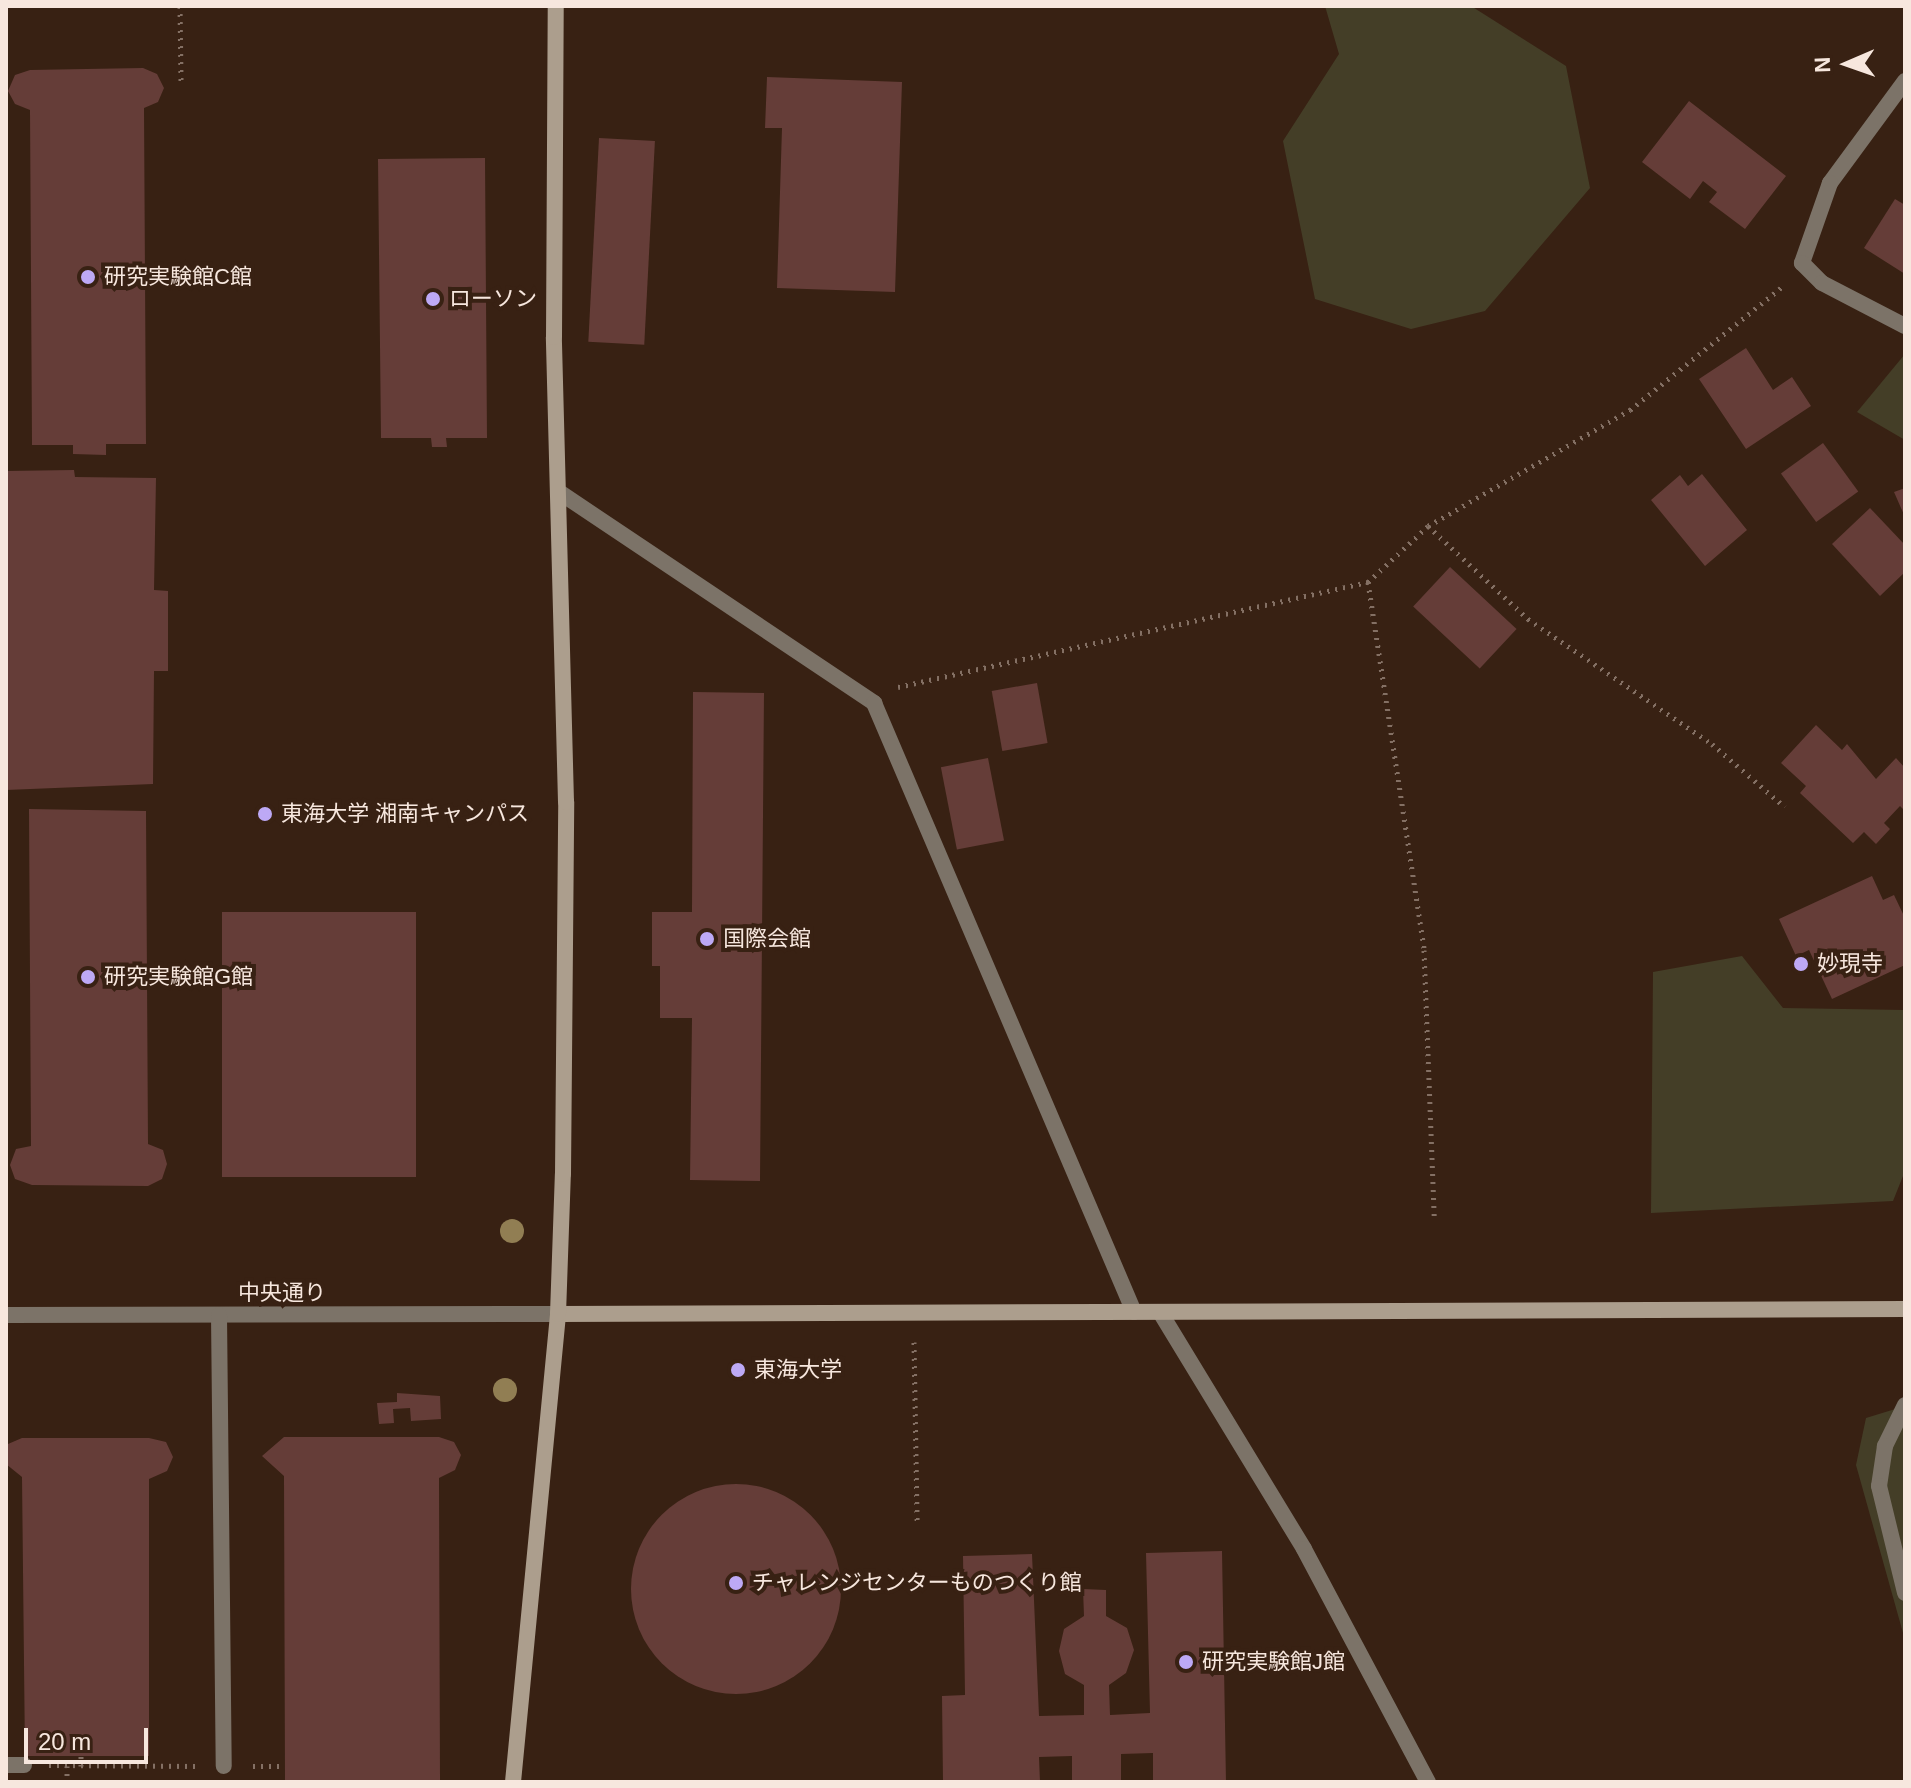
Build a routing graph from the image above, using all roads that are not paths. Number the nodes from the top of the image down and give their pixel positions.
1 (556, 6) edge
2 (1905, 81) edge
3 (1905, 326) edge
4 (562, 494) junction
5 (1905, 1309) edge
6 (1134, 1312) junction
7 (1160, 1312) junction
8 (558, 1314) junction
9 (6, 1315) edge
10 (219, 1315) junction
11 (1905, 1405) edge
12 (1905, 1593) edge
13 (6, 1765) edge
14 (24, 1765) road end
15 (224, 1766) road end
16 (513, 1782) edge
17 (1428, 1782) edge

1 - 4 street
2 - 3 street
4 - 6 street
4 - 8 street
5 - 7 street
6 - 7 street
6 - 8 street
7 - 17 street
8 - 10 street, 中央通り
8 - 16 street
9 - 10 street, 中央通り
10 - 15 street
11 - 12 street
13 - 14 street

